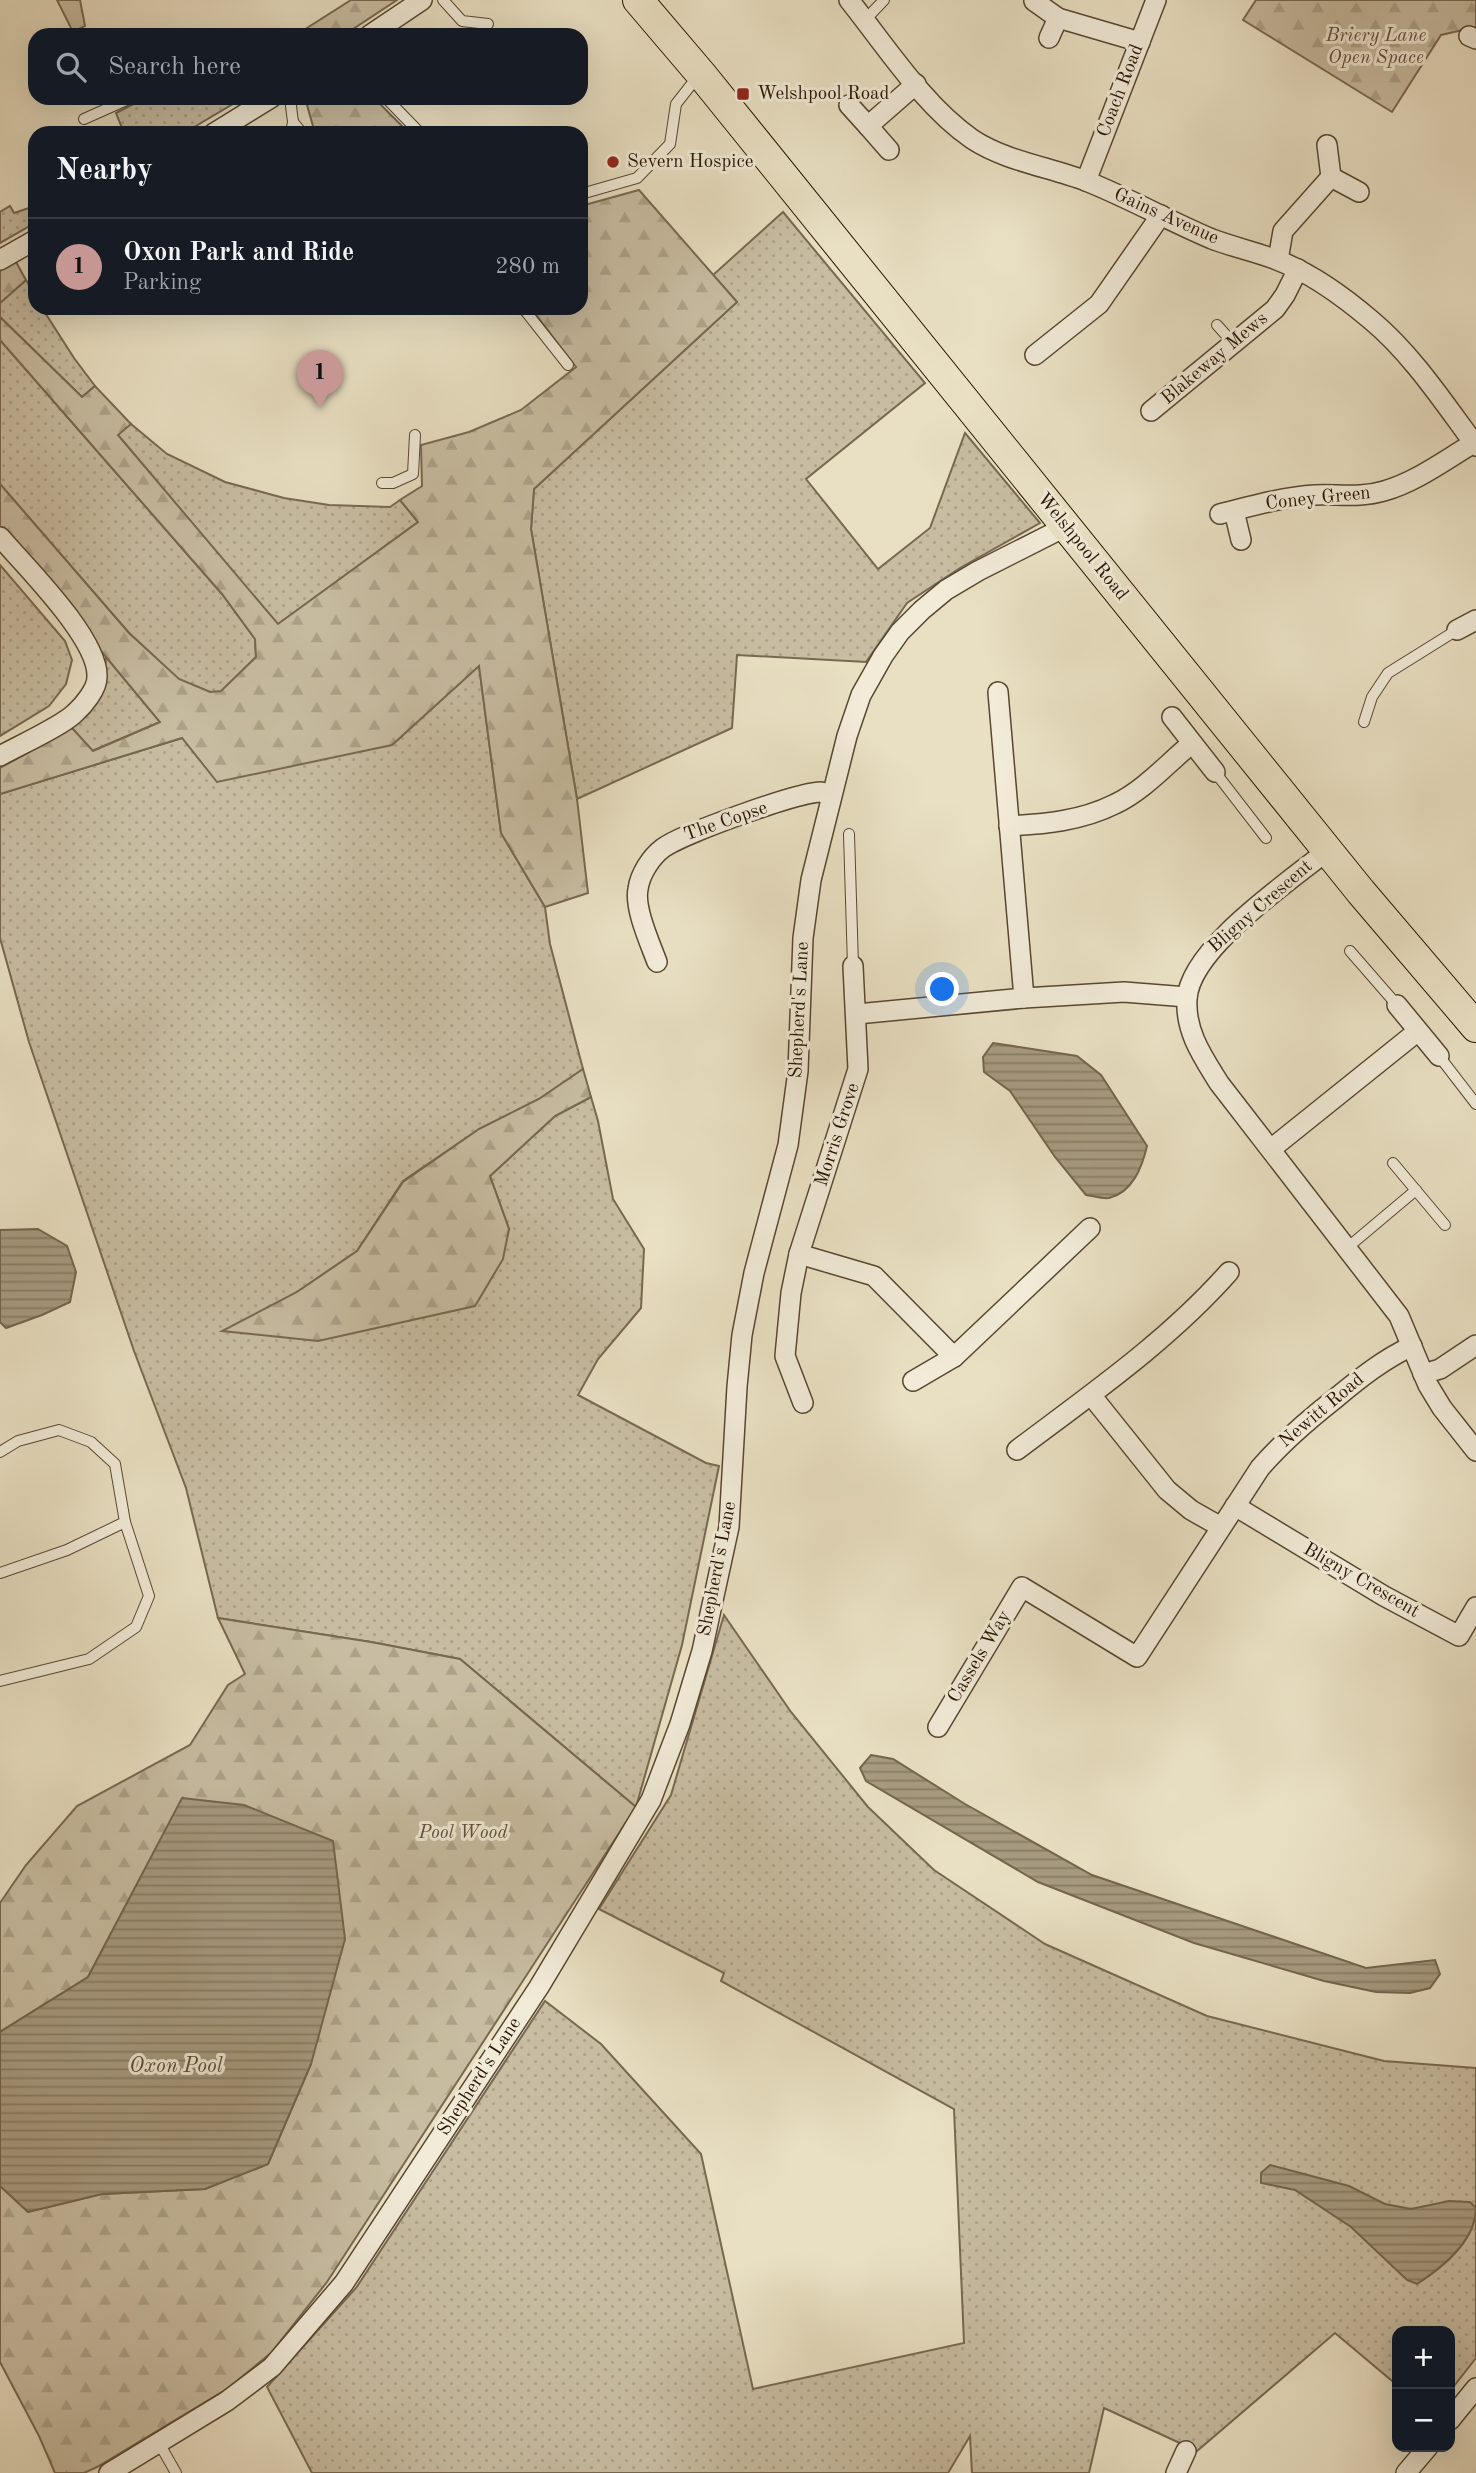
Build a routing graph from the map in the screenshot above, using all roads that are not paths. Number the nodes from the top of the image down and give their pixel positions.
1 (422, 0) edge
2 (443, 0) edge
3 (638, 0) edge
4 (849, 0) edge
5 (884, 0) edge
6 (1156, 0) edge
7 (1034, 1) edge
8 (1058, 18) junction
9 (865, 20) junction
10 (488, 24) dead end
11 (380, 28) edge
12 (1049, 38) dead end
13 (1140, 42) junction
14 (701, 74) junction
15 (916, 84) junction
16 (115, 105) edge
17 (257, 105) edge
18 (290, 105) edge
19 (393, 105) edge
20 (849, 105) dead end
21 (84, 119) dead end
22 (225, 126) edge
23 (292, 126) edge
24 (414, 126) edge
25 (868, 126) junction
26 (1328, 145) dead end
27 (889, 150) dead end
28 (1331, 177) junction
29 (1086, 181) junction
30 (588, 192) edge
31 (1359, 192) dead end
32 (1161, 215) junction
33 (28, 244) edge
34 (0, 260) edge
35 (1278, 260) junction
36 (1298, 269) junction
37 (529, 315) edge
38 (1217, 325) dead end
39 (1234, 344) junction
40 (1035, 355) dead end
41 (568, 365) dead end
42 (1151, 411) dead end
43 (415, 435) dead end
44 (1475, 444) edge
45 (382, 483) dead end
46 (1065, 527) junction
47 (0, 537) edge
48 (1241, 540) dead end
49 (1476, 620) edge
50 (1457, 630) joint
51 (999, 692) dead end
52 (1172, 717) dead end
53 (1364, 722) dead end
54 (1191, 744) junction
55 (0, 756) edge
56 (1215, 772) joint
57 (831, 795) junction
58 (1009, 826) junction
59 (849, 834) dead end
60 (1266, 838) dead end
61 (1328, 850) junction
62 (1350, 951) dead end
63 (657, 962) dead end
64 (853, 966) joint
65 (1187, 997) junction
66 (1024, 998) junction
67 (1396, 1005) joint
68 (857, 1014) junction
69 (1476, 1027) edge
70 (1418, 1031) junction
71 (1439, 1056) joint
72 (1476, 1104) edge
73 (1271, 1149) junction
74 (1393, 1163) dead end
75 (1416, 1191) junction
76 (1445, 1225) dead end
77 (1090, 1228) dead end
78 (1348, 1248) junction
79 (799, 1254) junction
80 (1229, 1272) dead end
81 (1476, 1345) edge
82 (1412, 1346) junction
83 (954, 1357) junction
84 (1423, 1374) junction
85 (913, 1381) dead end
86 (1091, 1395) junction
87 (803, 1403) dead end
88 (1017, 1450) dead end
89 (1476, 1451) edge
90 (0, 1452) edge
91 (1234, 1506) junction
92 (125, 1522) junction
93 (1221, 1527) junction
94 (0, 1573) edge
95 (1022, 1587) joint
96 (1476, 1607) edge
97 (1, 1683) edge
98 (938, 1727) dead end
99 (1476, 2388) edge
100 (1455, 2414) edge
101 (159, 2443) junction
102 (1186, 2451) dead end
103 (1424, 2452) edge
104 (109, 2473) edge
105 (176, 2473) edge
106 (1177, 2473) edge
107 (1406, 2473) edge

1 - 11 street
2 - 10 lane
3 - 14 main road, Welshpool Road
4 - 9 street, Gains Avenue
5 - 9 lane
6 - 13 street, Coach Road
7 - 8 street
8 - 12 street
8 - 13 street
9 - 15 street, Gains Avenue
13 - 29 street, Coach Road
14 - 30 lane
14 - 46 main road, Welshpool Road
15 - 25 street
15 - 29 street, Gains Avenue
16 - 21 lane
17 - 22 street
18 - 23 lane
19 - 24 lane
20 - 25 street
25 - 27 street
26 - 28 street
28 - 31 street
28 - 35 street
29 - 32 street, Gains Avenue
32 - 35 street, Gains Avenue
32 - 40 street
33 - 34 street
35 - 36 street, Gains Avenue
36 - 39 street, Blakeway Mews
36 - 44 street, Gains Avenue
37 - 41 lane
38 - 39 lane
39 - 42 street, Blakeway Mews
43 - 45 lane
44 - 48 street, Coney Green
46 - 57 street, Shepherd's Lane
46 - 61 main road, Welshpool Road
47 - 55 street
49 - 50 street
50 - 53 lane
51 - 58 street
52 - 54 street
54 - 56 street
54 - 58 street
56 - 60 lane
57 - 63 street, The Copse
57 - 101 street, Shepherd's Lane
58 - 66 street
59 - 64 lane
61 - 65 street, Bligny Crescent
61 - 69 main road, Welshpool Road
62 - 67 lane
64 - 68 street, Morris Grove
65 - 66 street
65 - 73 street, Bligny Crescent
66 - 68 street
67 - 70 street
68 - 79 street, Morris Grove
70 - 71 street
70 - 73 street
71 - 72 lane
73 - 78 street, Bligny Crescent
74 - 75 lane
75 - 76 lane
75 - 78 lane
77 - 83 street
78 - 82 street, Bligny Crescent
79 - 83 street
79 - 87 street, Morris Grove
80 - 86 street
81 - 84 street
82 - 84 street, Bligny Crescent
82 - 91 street, Newitt Road
83 - 85 street
84 - 89 street, Bligny Crescent
86 - 88 street
86 - 93 street
90 - 92 lane
91 - 93 street, Newitt Road
91 - 96 street, Bligny Crescent
92 - 94 lane
92 - 97 lane
93 - 95 street, Newitt Road
95 - 98 street, Cassels Way
99 - 100 street
101 - 104 street, Shepherd's Lane
101 - 105 lane
102 - 106 street
103 - 107 street

